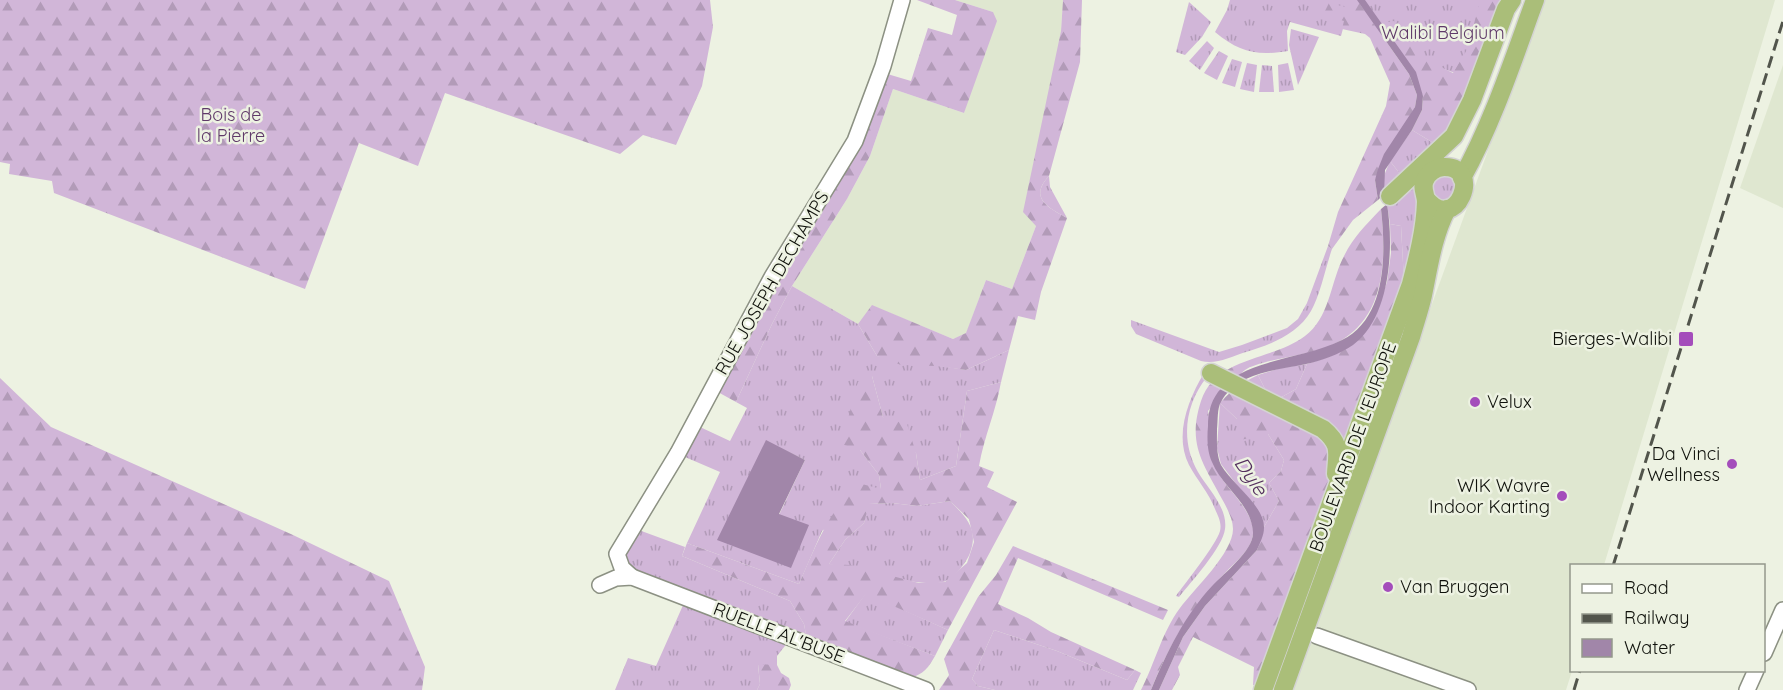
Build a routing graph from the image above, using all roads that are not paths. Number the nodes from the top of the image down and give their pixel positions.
1 (902, 0) edge
2 (1514, 0) edge
3 (1535, 0) edge
4 (1444, 167) junction
5 (1462, 178) junction
6 (1390, 196) dead end
7 (1426, 199) junction
8 (1447, 209) junction
9 (1216, 376) dead end
10 (1339, 485) junction
11 (632, 578) junction
12 (600, 585) dead end
13 (1783, 610) edge
14 (1317, 636) dead end
15 (1765, 651) edge
16 (1755, 672) edge
17 (923, 689) edge
18 (1263, 690) edge
19 (1283, 690) edge
20 (1468, 690) edge
21 (1747, 690) edge

1 - 11 street, RUE JOSEPH DECHAMPS
2 - 4 highway, BOULEVARD DE L'EUROPE
2 - 6 highway
3 - 5 highway, BOULEVARD DE L'EUROPE
4 - 5 highway
4 - 7 highway, BOULEVARD DE L'EUROPE
5 - 8 highway, BOULEVARD DE L'EUROPE
7 - 8 highway
7 - 10 highway, BOULEVARD DE L'EUROPE
8 - 19 highway, BOULEVARD DE L'EUROPE
9 - 10 highway
10 - 18 highway, BOULEVARD DE L'EUROPE
11 - 12 street
11 - 17 street, RUELLE AL'BUSE
13 - 15 street
14 - 20 street
16 - 21 street

